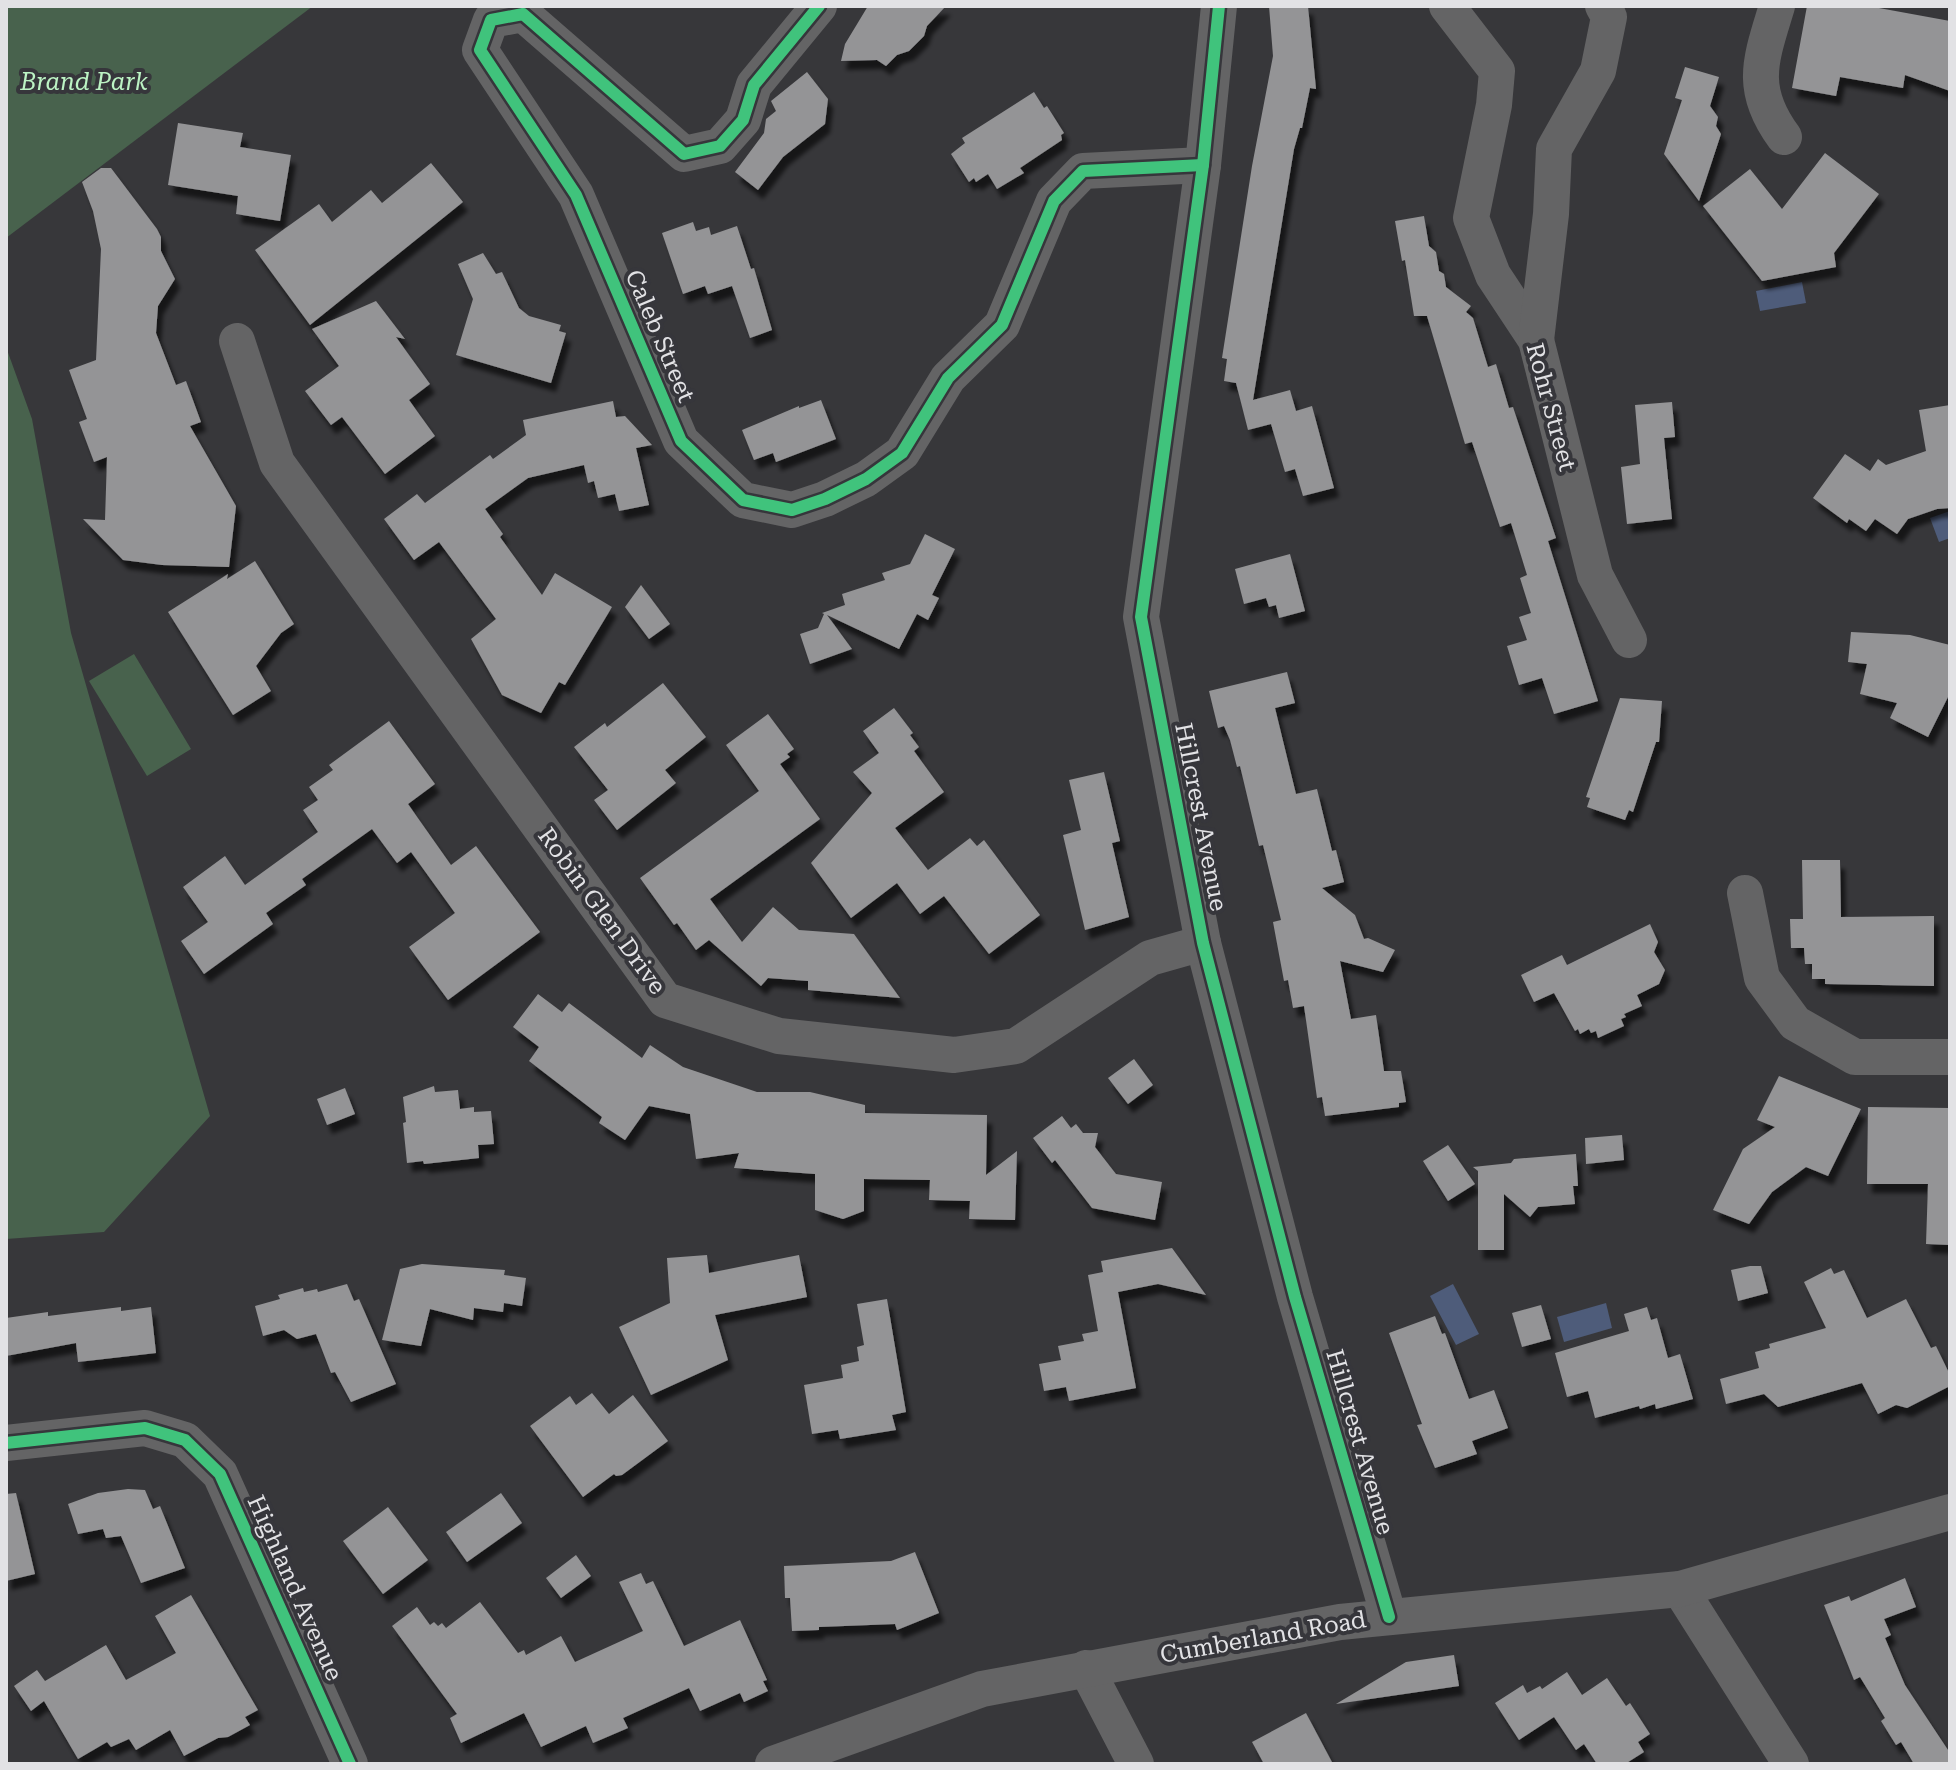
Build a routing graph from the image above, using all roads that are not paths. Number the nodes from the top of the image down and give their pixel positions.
1 (819, 6) edge
2 (1219, 6) edge
3 (1447, 6) edge
4 (1603, 6) edge
5 (1777, 6) edge
6 (1784, 137) dead end
7 (1203, 165) junction
8 (1536, 340) junction
9 (237, 341) dead end
10 (1629, 640) dead end
11 (1745, 893) dead end
12 (1203, 943) junction
13 (1950, 1057) edge
14 (6, 1443) edge
15 (1950, 1512) edge
16 (1680, 1589) junction
17 (1389, 1617) junction
18 (1086, 1668) junction
19 (350, 1764) edge
20 (773, 1764) edge
21 (1136, 1764) edge
22 (1791, 1764) edge

1 - 7 street, Caleb Street
2 - 7 street, Hillcrest Avenue
3 - 8 street, Rohr Street
4 - 8 street
5 - 6 street
7 - 12 street, Hillcrest Avenue
8 - 10 street, Rohr Street
9 - 12 street, Robin Glen Drive
11 - 13 street
12 - 17 street, Hillcrest Avenue
14 - 19 street, Highland Avenue
15 - 16 street, Cumberland Road
16 - 17 street, Cumberland Road
16 - 22 street
17 - 18 street, Cumberland Road
18 - 20 street, Cumberland Road
18 - 21 street

